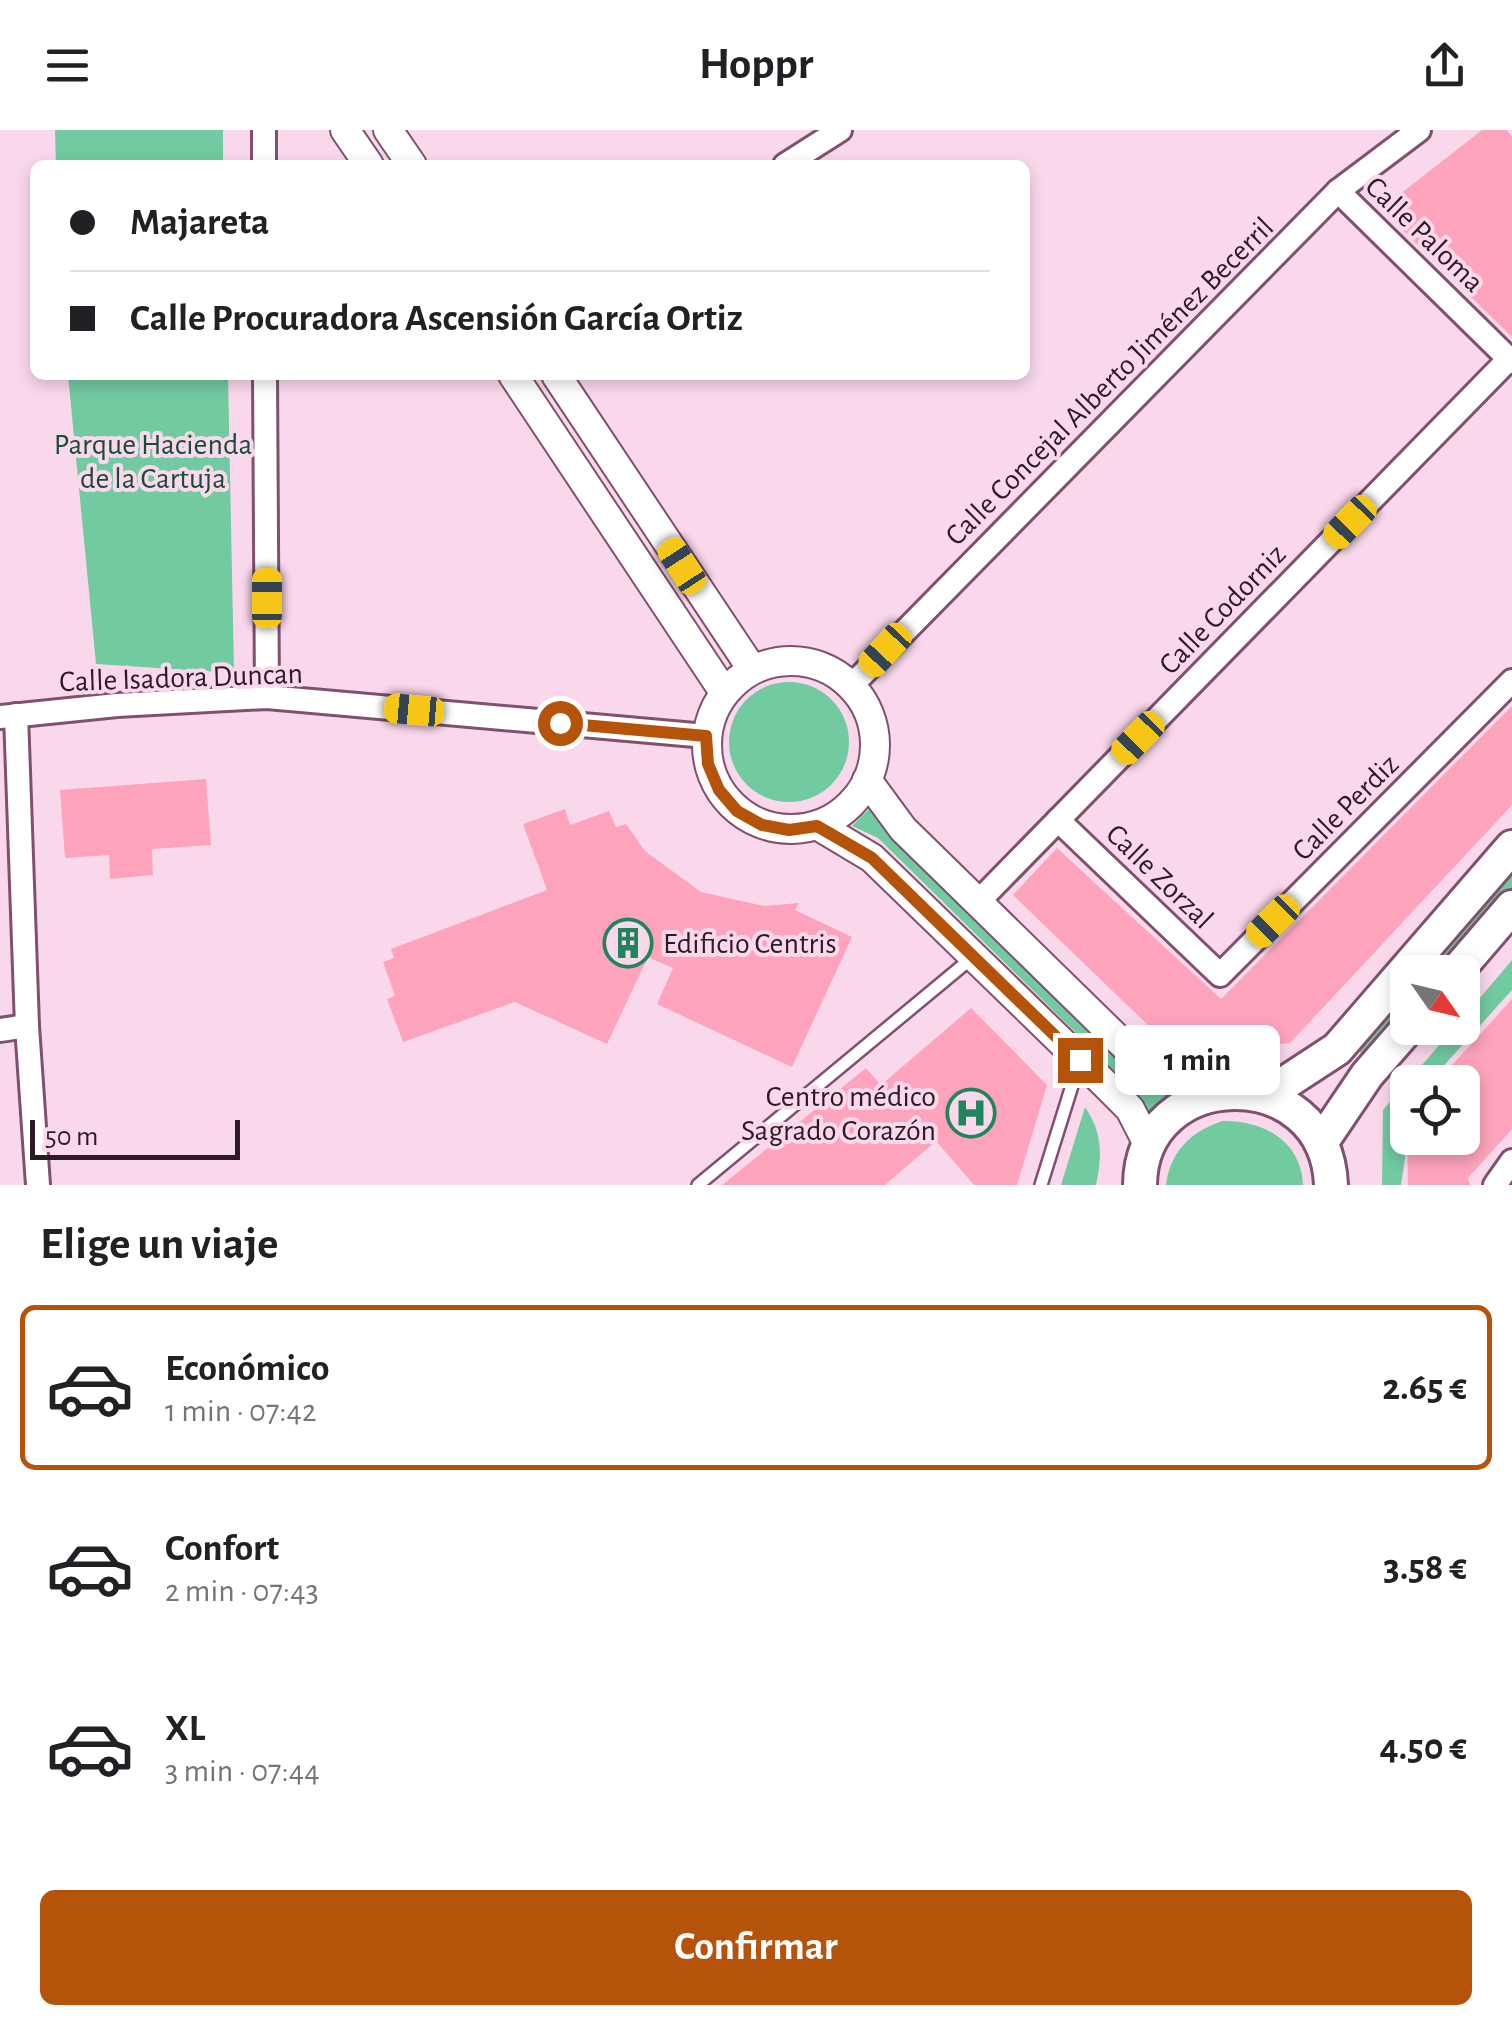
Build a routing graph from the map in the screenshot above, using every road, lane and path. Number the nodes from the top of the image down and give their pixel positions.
1 (264, 130) edge
2 (345, 130) edge
3 (388, 130) edge
4 (840, 130) edge
5 (1419, 130) edge
6 (264, 160) edge
7 (366, 160) edge
8 (409, 160) edge
9 (793, 160) edge
10 (1338, 191) junction
11 (1511, 360) edge
12 (265, 380) edge
13 (522, 380) edge
14 (559, 380) edge
15 (752, 669) junction
16 (1512, 681) edge
17 (852, 685) junction
18 (724, 692) junction
19 (268, 697) junction
20 (8, 716) edge
21 (706, 736) junction
22 (868, 780) junction
23 (1058, 820) junction
24 (817, 826) junction
25 (1512, 847) edge
26 (978, 902) junction
27 (1512, 907) edge
28 (1471, 955) edge
29 (974, 956) junction
30 (1220, 975) joint
31 (27, 1026) junction
32 (0, 1030) edge
33 (1393, 1045) edge
34 (1080, 1060) junction
35 (1213, 1094) junction
36 (1265, 1096) junction
37 (1322, 1143) junction
38 (1149, 1146) junction
39 (1512, 1161) edge
40 (38, 1185) edge
41 (698, 1185) edge
42 (1041, 1185) edge
43 (1140, 1185) edge
44 (1331, 1185) edge
45 (1495, 1185) edge

1 - 6 street
2 - 7 street
3 - 8 street
4 - 9 street
5 - 10 street, Calle Concejal Alberto Jiménez Becerril
10 - 11 street, Calle Paloma
10 - 17 street, Calle Concejal Alberto Jiménez Becerril
11 - 23 street, Calle Codorniz
12 - 19 street
13 - 18 street
14 - 15 street
15 - 17 street
15 - 18 street
16 - 30 street, Calle Perdiz
17 - 22 street
18 - 21 street
19 - 20 street, Calle Isadora Duncan
19 - 21 street, Calle Isadora Duncan
20 - 31 street
21 - 24 street
22 - 24 street
22 - 26 street
23 - 26 street, Calle Codorniz
23 - 30 street, Calle Zorzal
24 - 29 street
25 - 36 main road
26 - 35 street
27 - 28 main road
29 - 34 street
29 - 41 lane
31 - 32 street
31 - 40 street
33 - 37 main road
34 - 38 street
34 - 42 lane
35 - 36 main road
35 - 38 main road
36 - 37 main road
37 - 44 main road
38 - 43 main road
39 - 45 street

